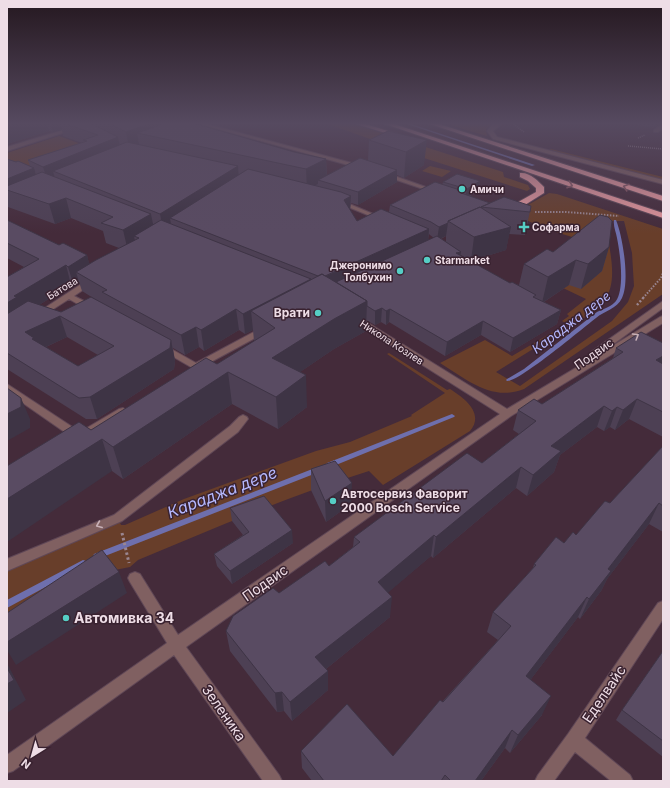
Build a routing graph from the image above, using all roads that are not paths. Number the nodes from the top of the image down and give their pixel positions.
1 (337, 160) edge
2 (493, 160) edge
3 (495, 160) edge
4 (542, 160) edge
5 (578, 160) edge
6 (602, 160) edge
7 (359, 166) junction
8 (366, 168) edge
9 (346, 172) edge
10 (380, 173) edge
11 (663, 175) edge
12 (663, 182) edge
13 (446, 195) edge
14 (330, 198) edge
15 (663, 199) edge
16 (506, 213) edge
17 (663, 216) edge
18 (391, 223) edge
19 (96, 278) edge
20 (69, 296) junction
21 (663, 304) edge
22 (102, 314) edge
23 (348, 314) edge
24 (32, 319) edge
25 (663, 319) edge
26 (271, 325) edge
27 (156, 344) edge
28 (196, 367) junction
29 (182, 375) edge
30 (7, 386) edge
31 (524, 403) junction
32 (134, 404) edge
33 (506, 414) junction
34 (243, 419) dead end
35 (7, 565) edge
36 (133, 572) road end
37 (663, 607) edge
38 (176, 644) junction
39 (574, 740) junction
40 (7, 766) edge
41 (273, 781) edge
42 (544, 781) edge
43 (624, 781) edge

1 - 7 street
2 - 16 highway
3 -> 17 highway
15 -> 4 highway
5 - 12 street
6 - 11 street
7 - 8 street
7 - 9 street
10 - 13 street
14 - 18 street
19 - 20 street, Батова
20 - 22 street
20 - 24 street, Батова
21 - 31 street, Подвис
23 - 33 street, Никола Козлев
31 -> 25 street, Подвис
26 - 28 street
27 - 28 street
28 - 29 street
30 - 32 street
31 - 33 street, Подвис
33 - 38 street, Подвис
34 -> 35 street
36 - 38 street, Зеленика
37 - 39 street, Еделвайс
38 - 40 street, Подвис
38 - 41 street, Зеленика
39 - 42 street, Еделвайс
39 - 43 street

